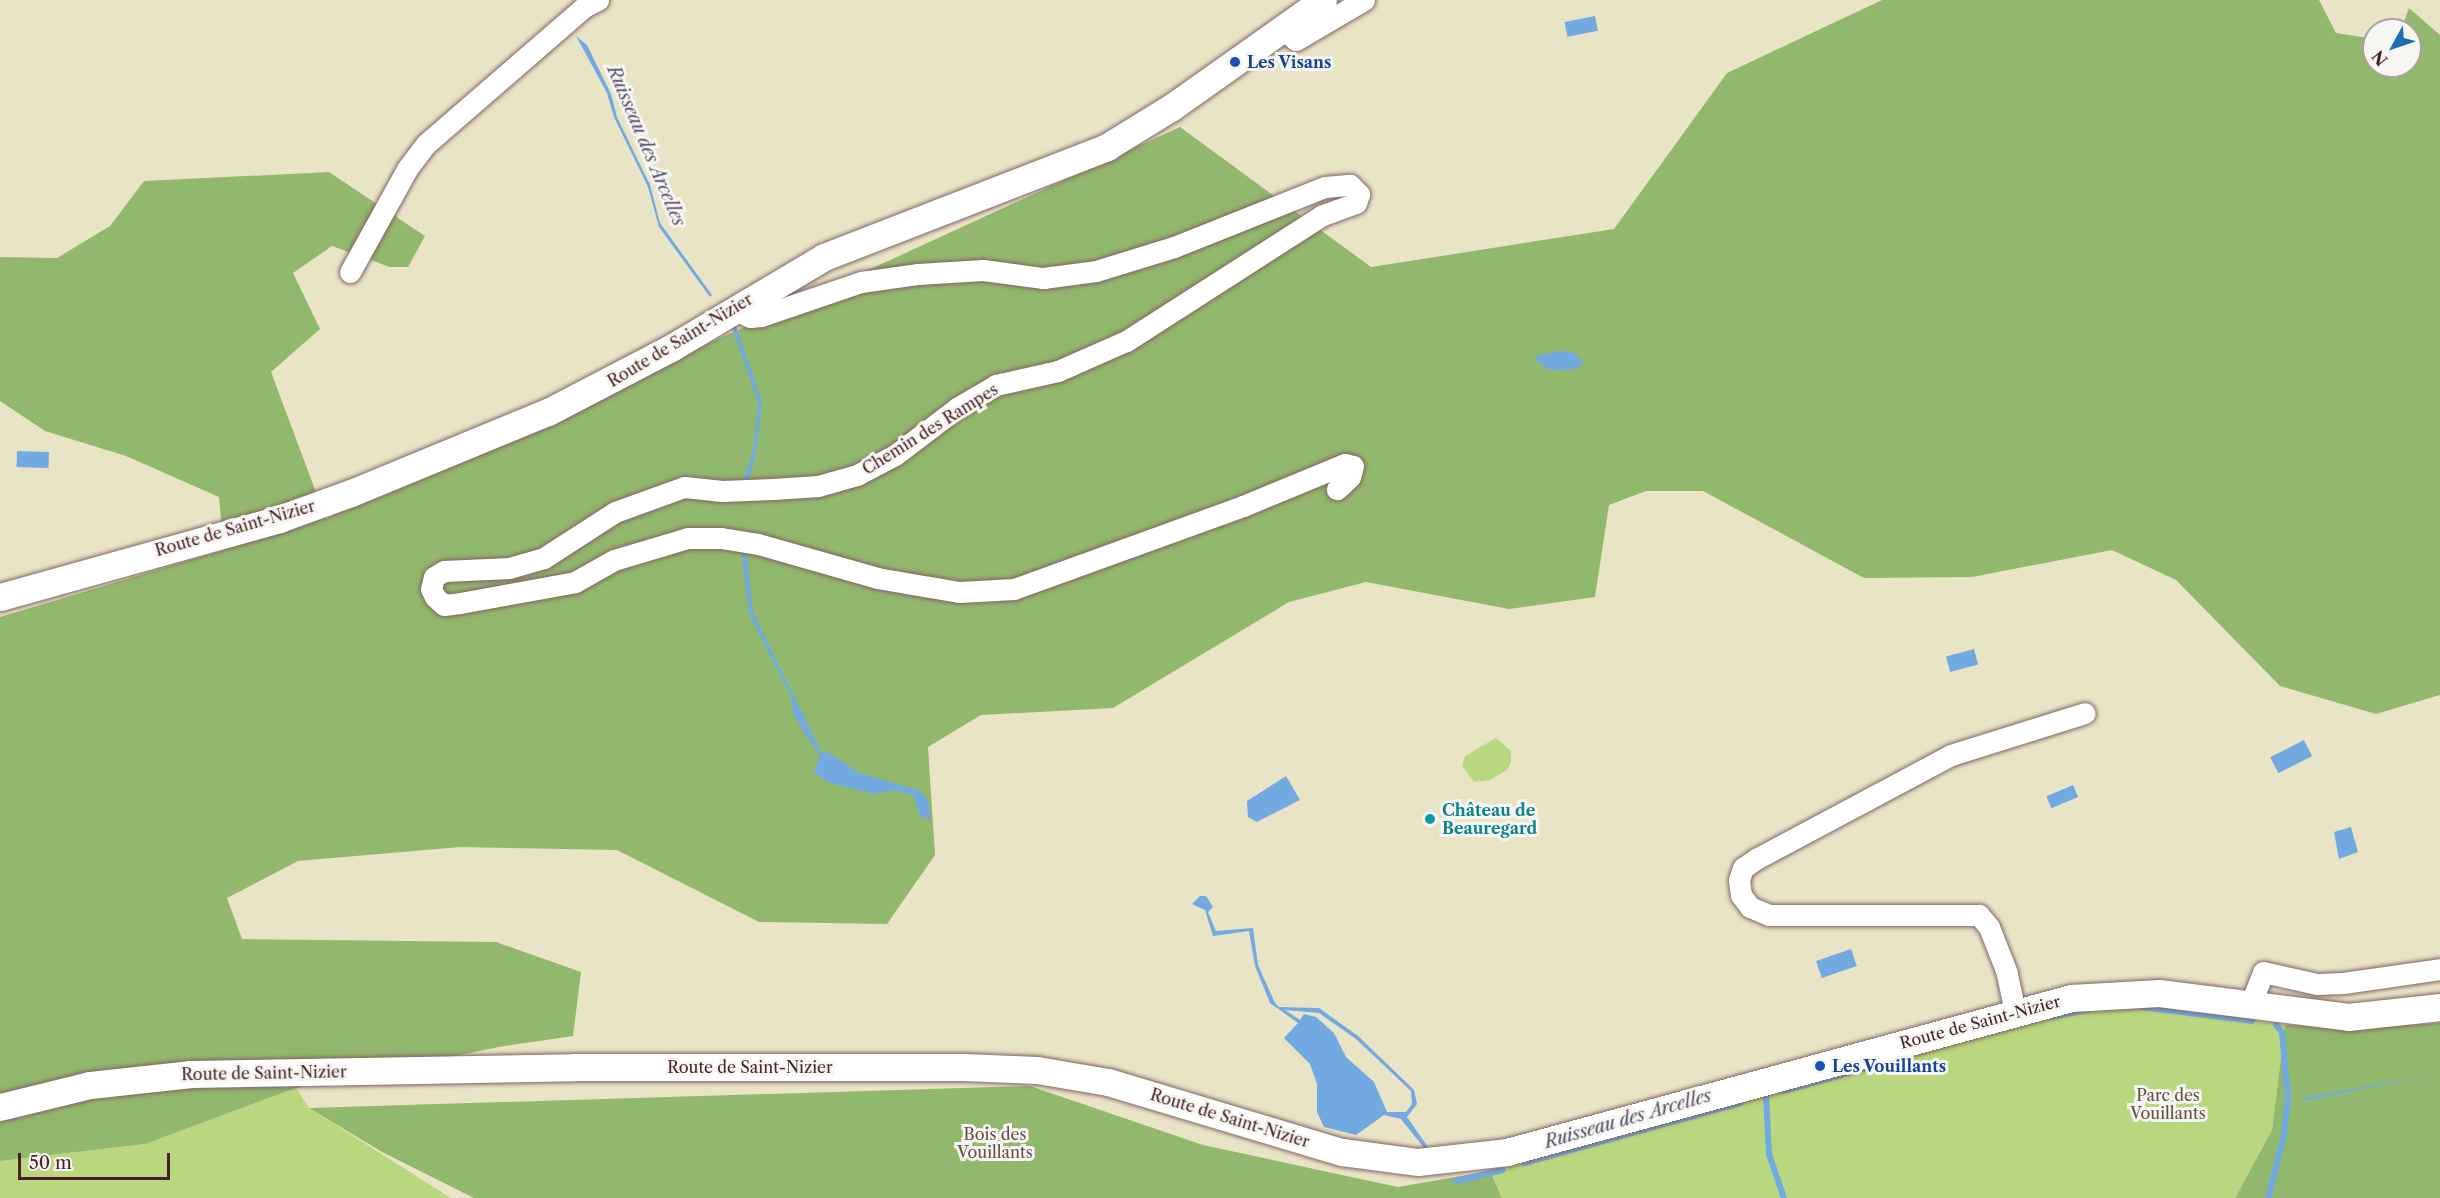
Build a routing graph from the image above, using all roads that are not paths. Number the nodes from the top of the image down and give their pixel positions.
1 (598, 0) edge
2 (1323, 0) edge
3 (1364, 0) edge
4 (1282, 28) junction
5 (350, 272) dead end
6 (733, 309) junction
7 (1337, 489) dead end
8 (0, 597) edge
9 (2085, 713) dead end
10 (2440, 969) edge
11 (2250, 1005) junction
12 (2440, 1007) edge
13 (2015, 1012) junction
14 (0, 1107) edge

1 - 5 street
2 - 4 main road, Route de Saint-Nizier
3 - 4 street
4 - 6 main road, Route de Saint-Nizier
6 - 7 street, Chemin des Rampes
6 - 8 main road, Route de Saint-Nizier
9 - 13 street
10 - 11 street
11 - 12 main road, Route de Saint-Nizier
11 - 13 main road, Route de Saint-Nizier
13 - 14 main road, Route de Saint-Nizier

